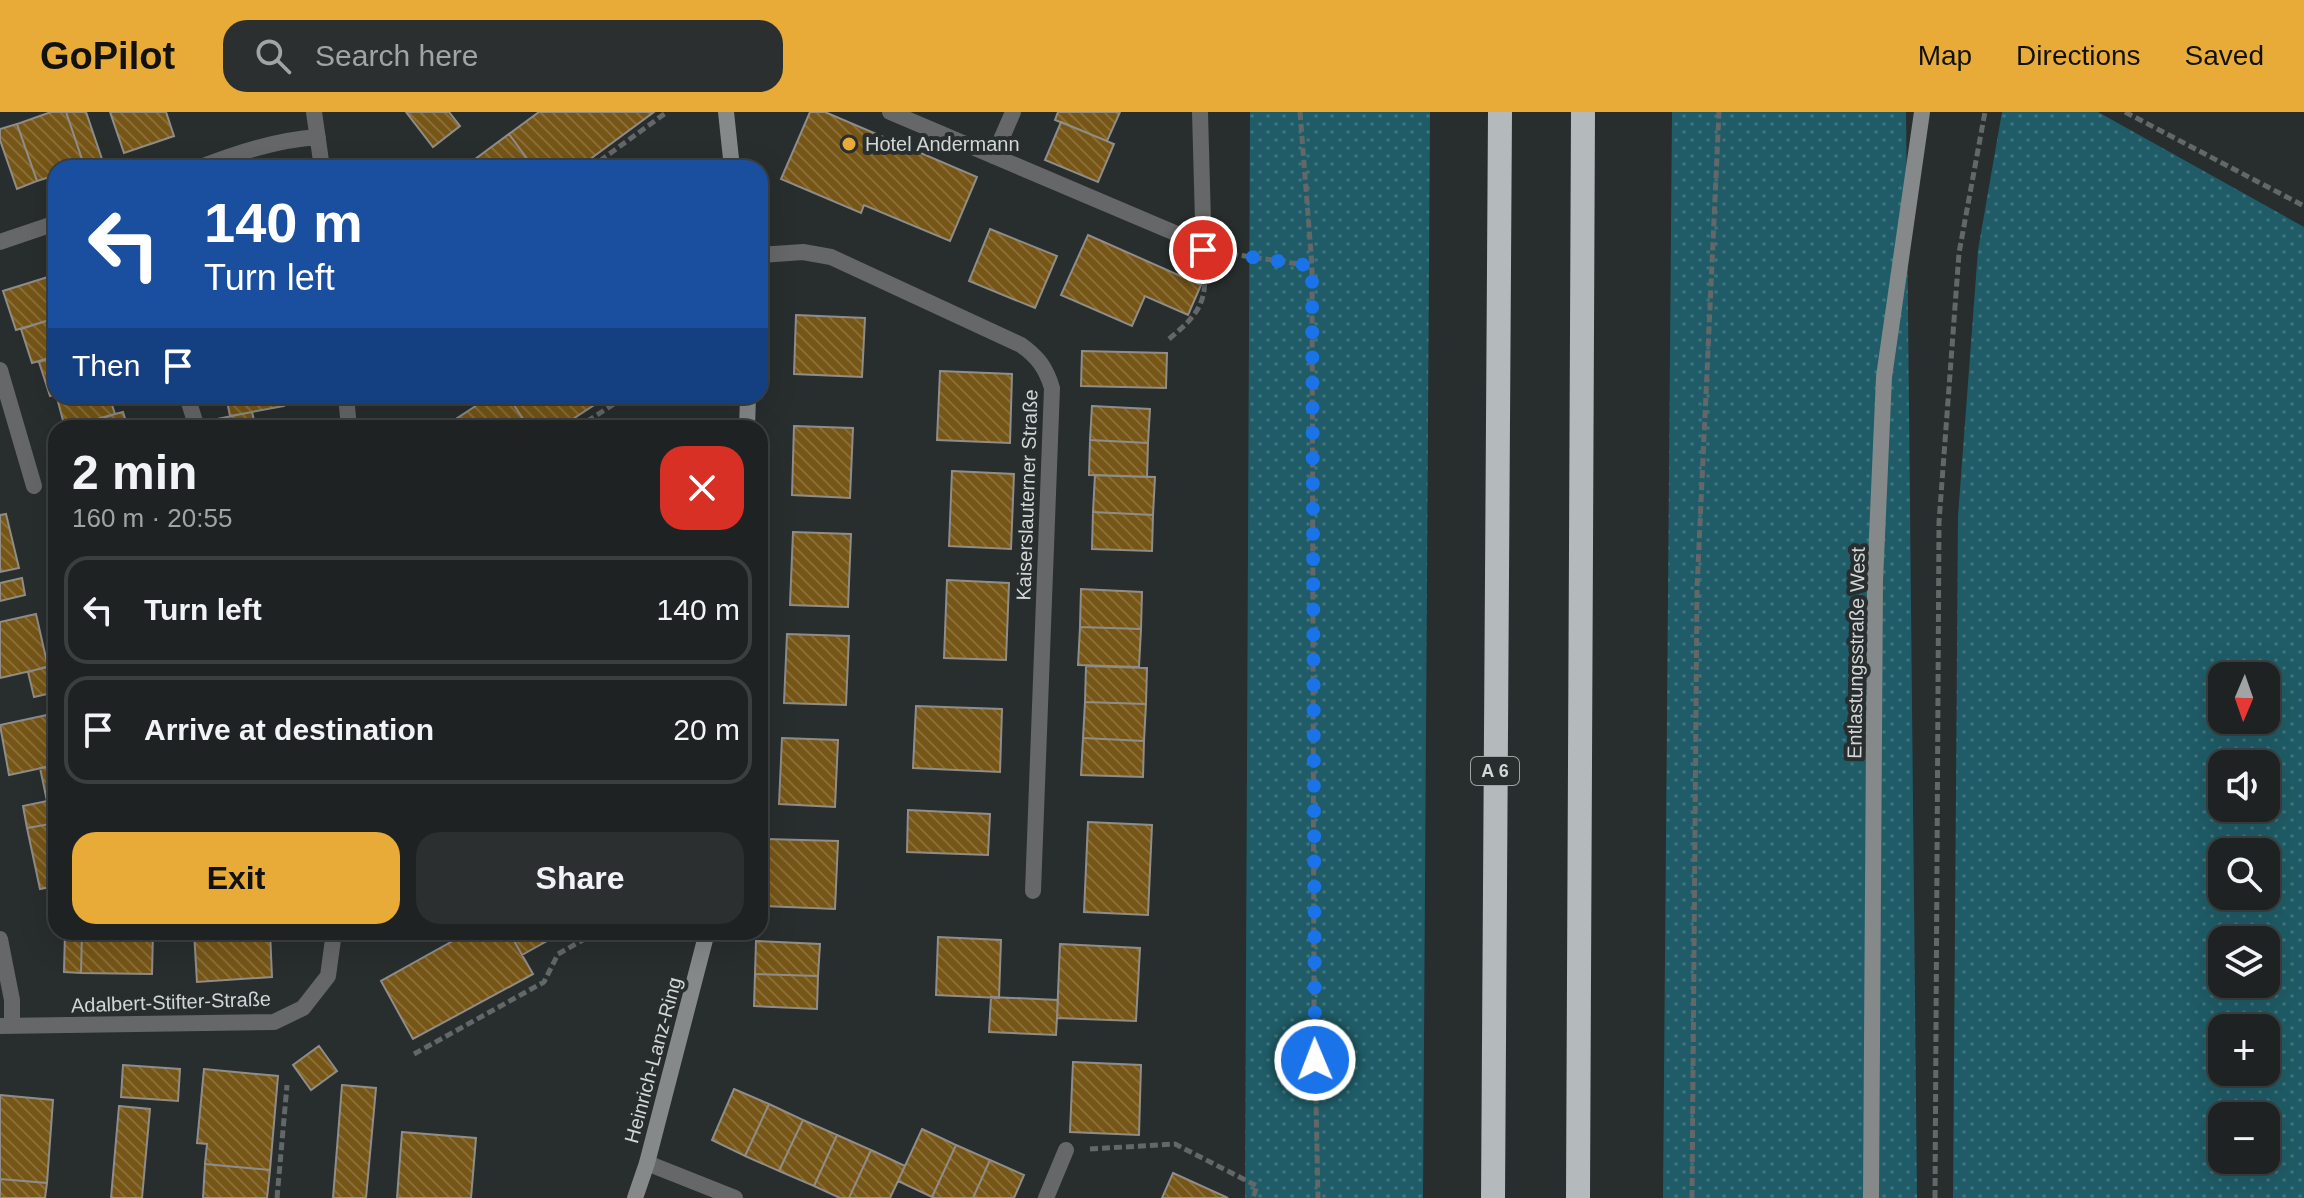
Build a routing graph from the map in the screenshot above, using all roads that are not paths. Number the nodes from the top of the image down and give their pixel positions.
1 (314, 112) edge
2 (726, 112) edge
3 (890, 112) edge
4 (1013, 112) edge
5 (1200, 112) edge
6 (1500, 112) edge
7 (1583, 112) edge
8 (1922, 112) edge
9 (318, 137) junction
10 (994, 156) junction
11 (221, 160) edge
12 (321, 160) edge
13 (731, 160) edge
14 (48, 226) edge
15 (0, 242) edge
16 (768, 254) edge
17 (0, 370) edge
18 (34, 486) dead end
19 (1033, 891) dead end
20 (0, 939) edge
21 (333, 940) edge
22 (705, 940) edge
23 (6, 1025) edge
24 (1066, 1150) road end
25 (647, 1163) junction
26 (635, 1198) edge
27 (735, 1198) edge
28 (1046, 1198) edge
29 (1493, 1198) edge
30 (1578, 1198) edge
31 (1871, 1198) edge

1 - 9 street
2 - 13 main road
3 - 10 street
4 - 10 street
5 - 10 street
6 - 29 highway, A 6
7 - 30 highway
8 - 31 main road, Entlastungsstraße West
9 - 11 street
9 - 12 street
14 - 15 street
16 - 19 street, Kaiserslauterner Straße
17 - 18 street
20 - 23 street
21 - 23 street, Adalbert-Stifter-Straße
22 - 25 main road, Heinrich-Lanz-Ring
24 - 28 street
25 - 26 main road, Heinrich-Lanz-Ring
25 - 27 street

